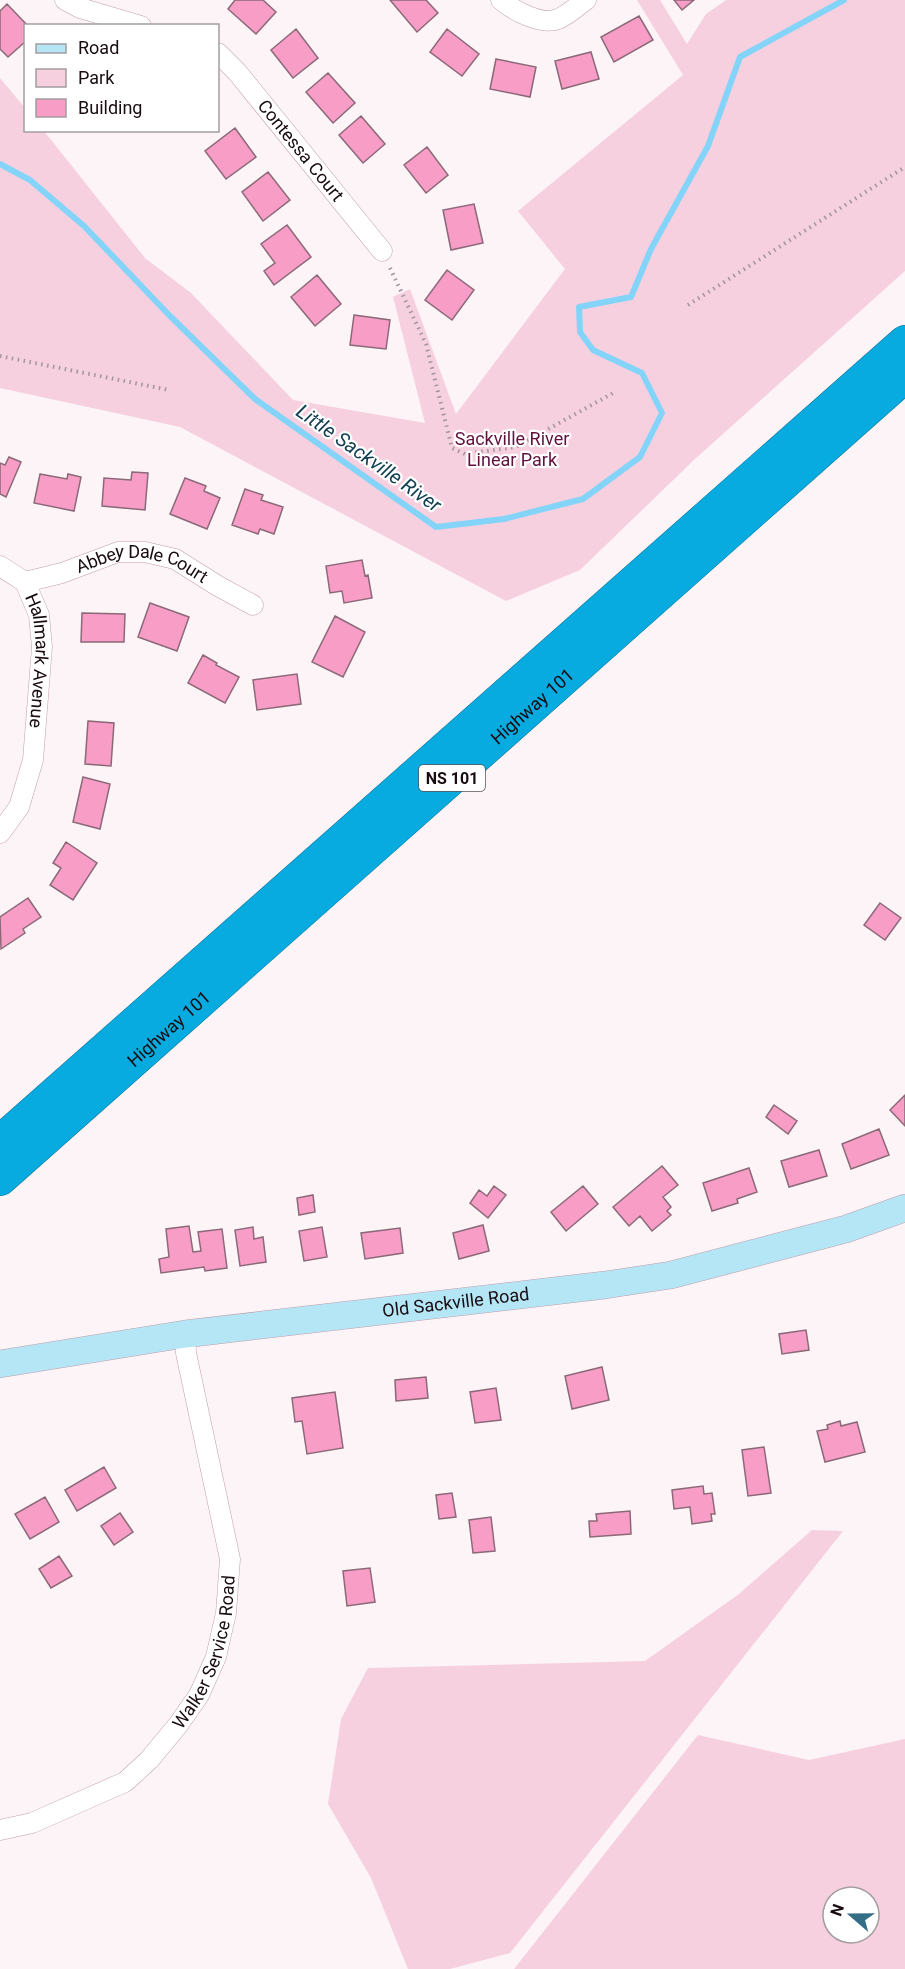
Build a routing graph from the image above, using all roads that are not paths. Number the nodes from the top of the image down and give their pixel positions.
1 (65, 0) edge
2 (501, 0) edge
3 (586, 0) edge
4 (134, 24) edge
5 (219, 54) edge
6 (382, 251) road end
7 (905, 342) edge
8 (905, 376) edge
9 (0, 566) edge
10 (25, 582) junction
11 (253, 605) dead end
12 (0, 833) edge
13 (0, 1142) edge
14 (0, 1179) edge
15 (905, 1208) edge
16 (185, 1334) junction
17 (4, 1367) edge
18 (0, 1830) edge

1 - 4 street
2 - 3 street
5 - 6 street, Contessa Court
7 - 13 highway, Highway 101 / NS 101
8 - 14 highway, Highway 101 / NS 101
9 - 10 street, Hallmark Avenue
10 - 11 street, Abbey Dale Court
10 - 12 street, Hallmark Avenue
15 - 16 street, Old Sackville Road
16 - 17 street, Old Sackville Road
16 - 18 street, Walker Service Road

